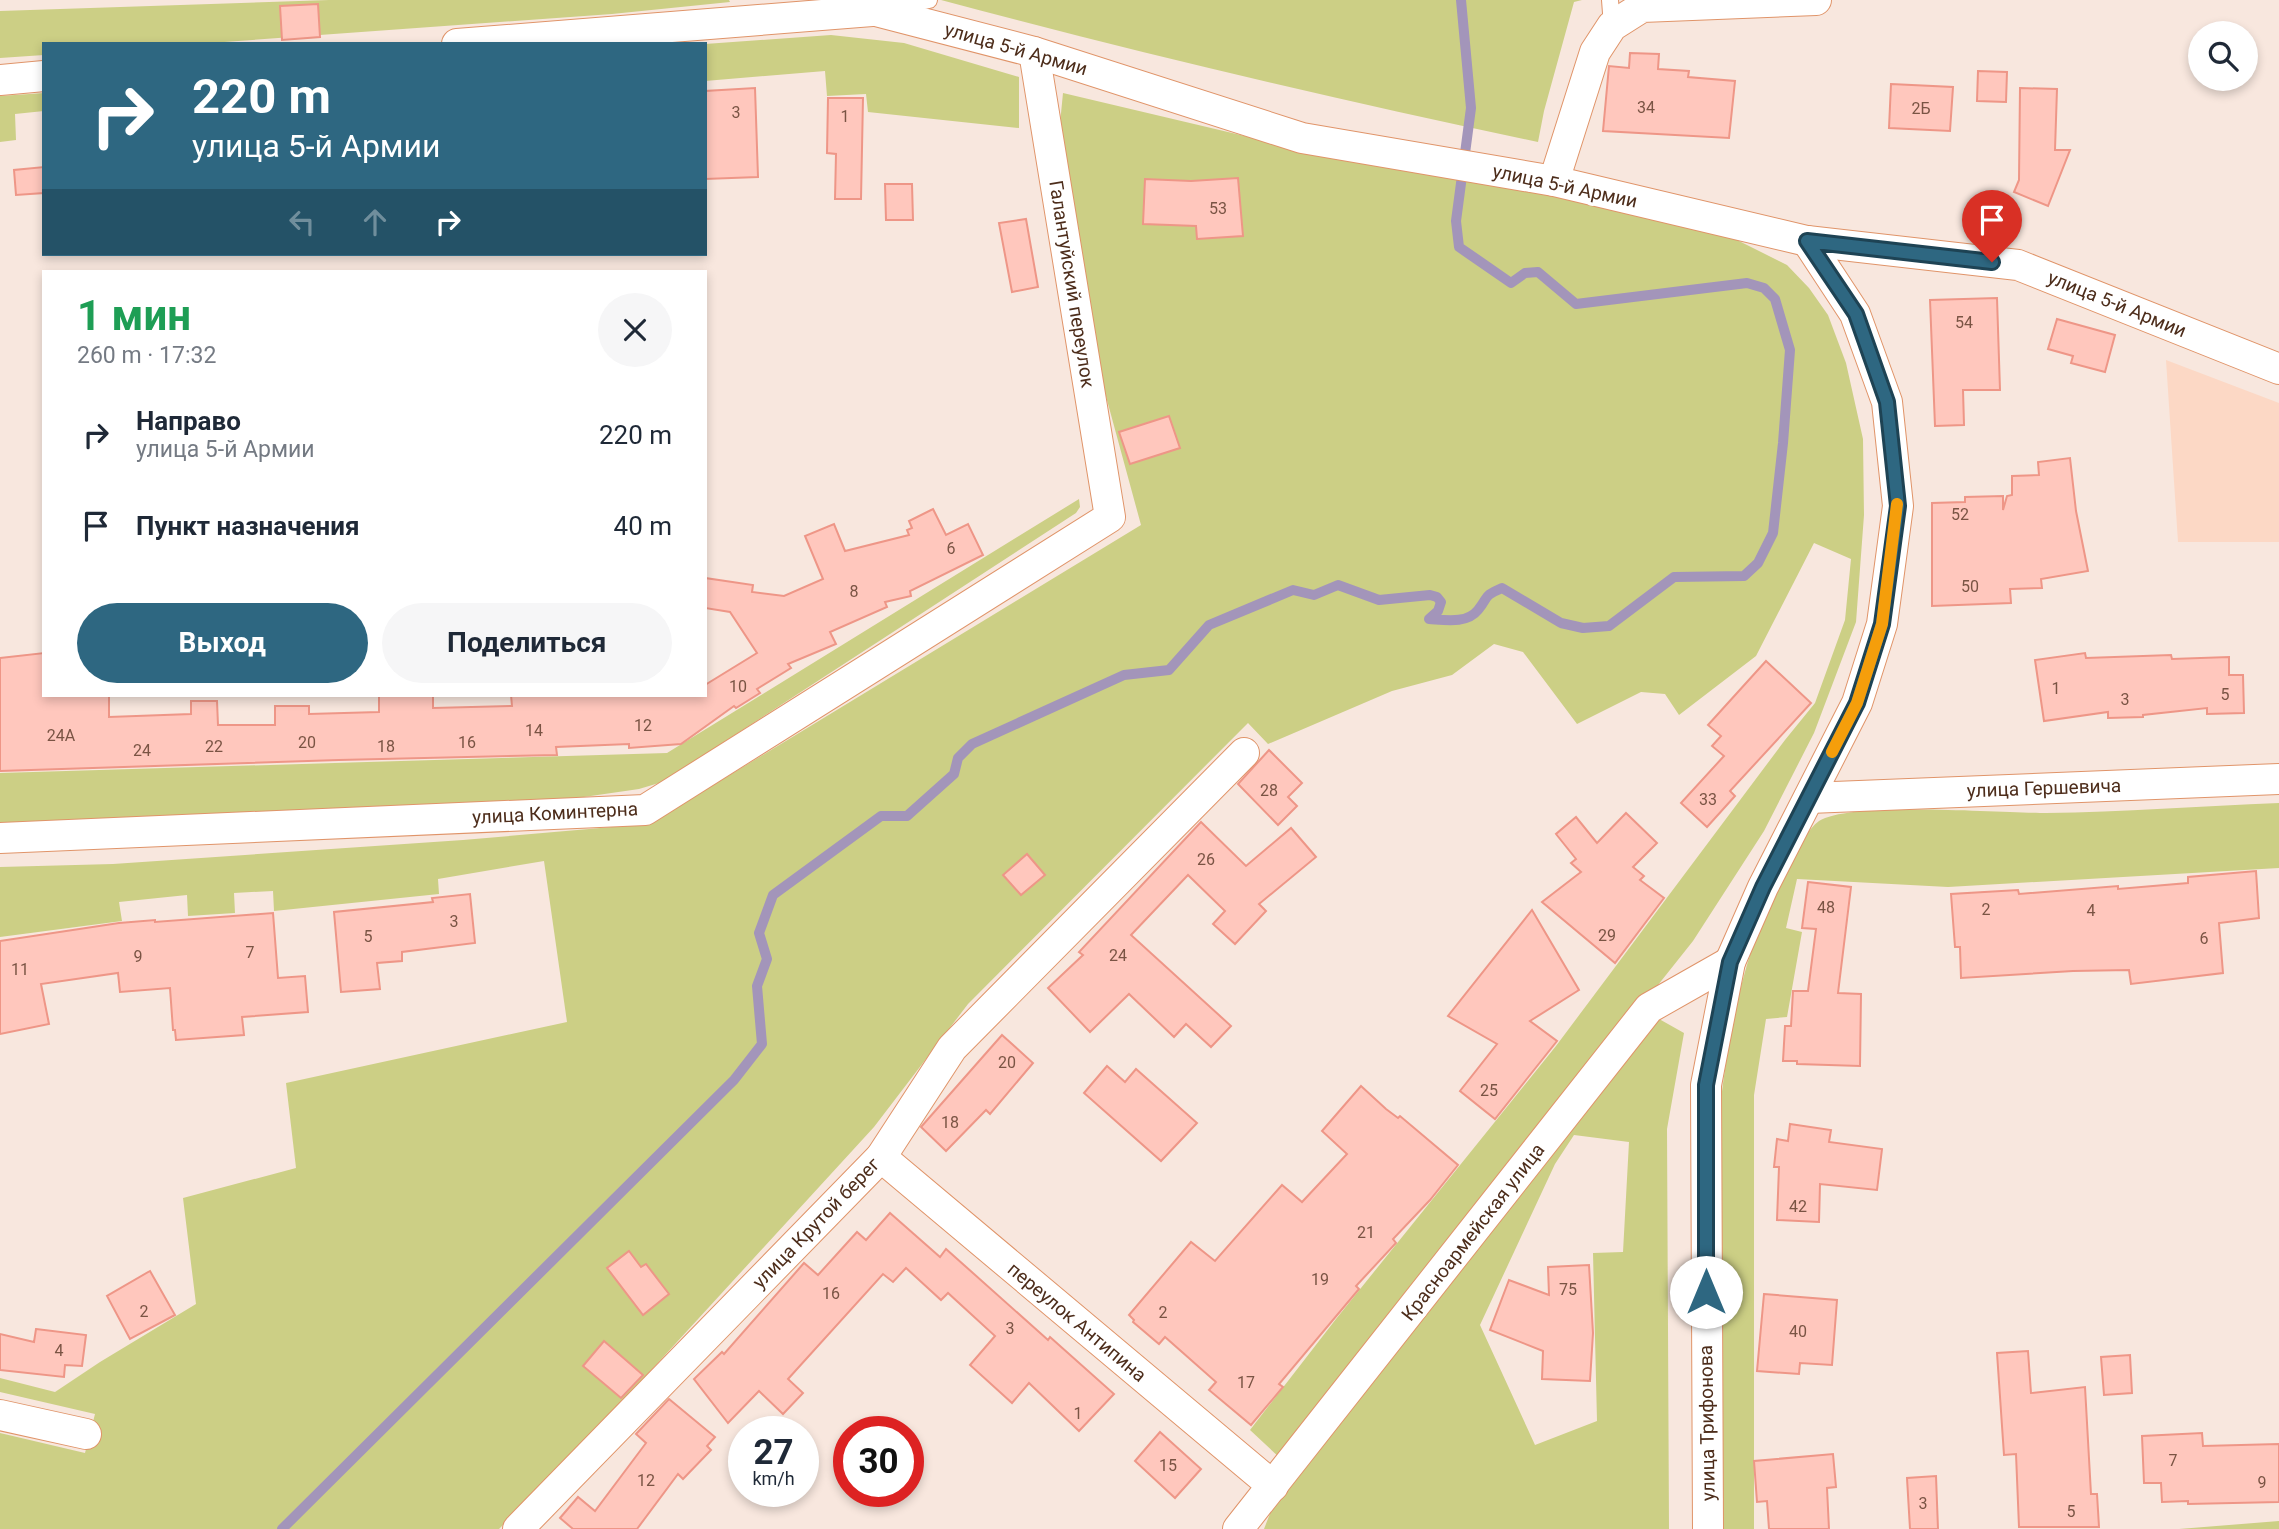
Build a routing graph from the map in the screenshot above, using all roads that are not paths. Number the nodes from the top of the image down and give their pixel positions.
1 (929, 0) edge
2 (1816, 0) edge
3 (862, 6) edge
4 (1611, 13) edge
5 (478, 42) edge
6 (1034, 52) junction
7 (42, 76) edge
8 (0, 79) edge
9 (1554, 181) junction
10 (1807, 241) junction
11 (2279, 369) edge
12 (1110, 517) joint
13 (1244, 753) dead end
14 (2279, 779) edge
15 (1809, 798) junction
16 (0, 838) edge
17 (1730, 962) junction
18 (881, 1157) junction
19 (0, 1415) edge
20 (86, 1434) dead end
21 (1273, 1486) junction
22 (518, 1529) edge
23 (1238, 1529) edge
24 (1708, 1529) edge

1 - 3 lane
2 - 4 street
3 - 5 street, улица 5-й Армии
3 - 6 street, улица 5-й Армии
4 - 9 street
6 - 9 street, улица 5-й Армии
6 - 12 street, Галантуйский переулок
7 - 8 street
9 - 10 street, улица 5-й Армии
10 - 11 street, улица 5-й Армии
10 - 15 street, улица Трифонова
12 - 16 street, улица Коминтерна
13 - 18 street, улица Крутой берег
14 - 15 street, улица Гершевича
15 - 17 street, улица Трифонова
17 - 21 street, Красноармейская улица
17 - 24 street, улица Трифонова
18 - 21 street, переулок Антипина
18 - 22 street, улица Крутой берег
19 - 20 street
21 - 23 street, Красноармейская улица

